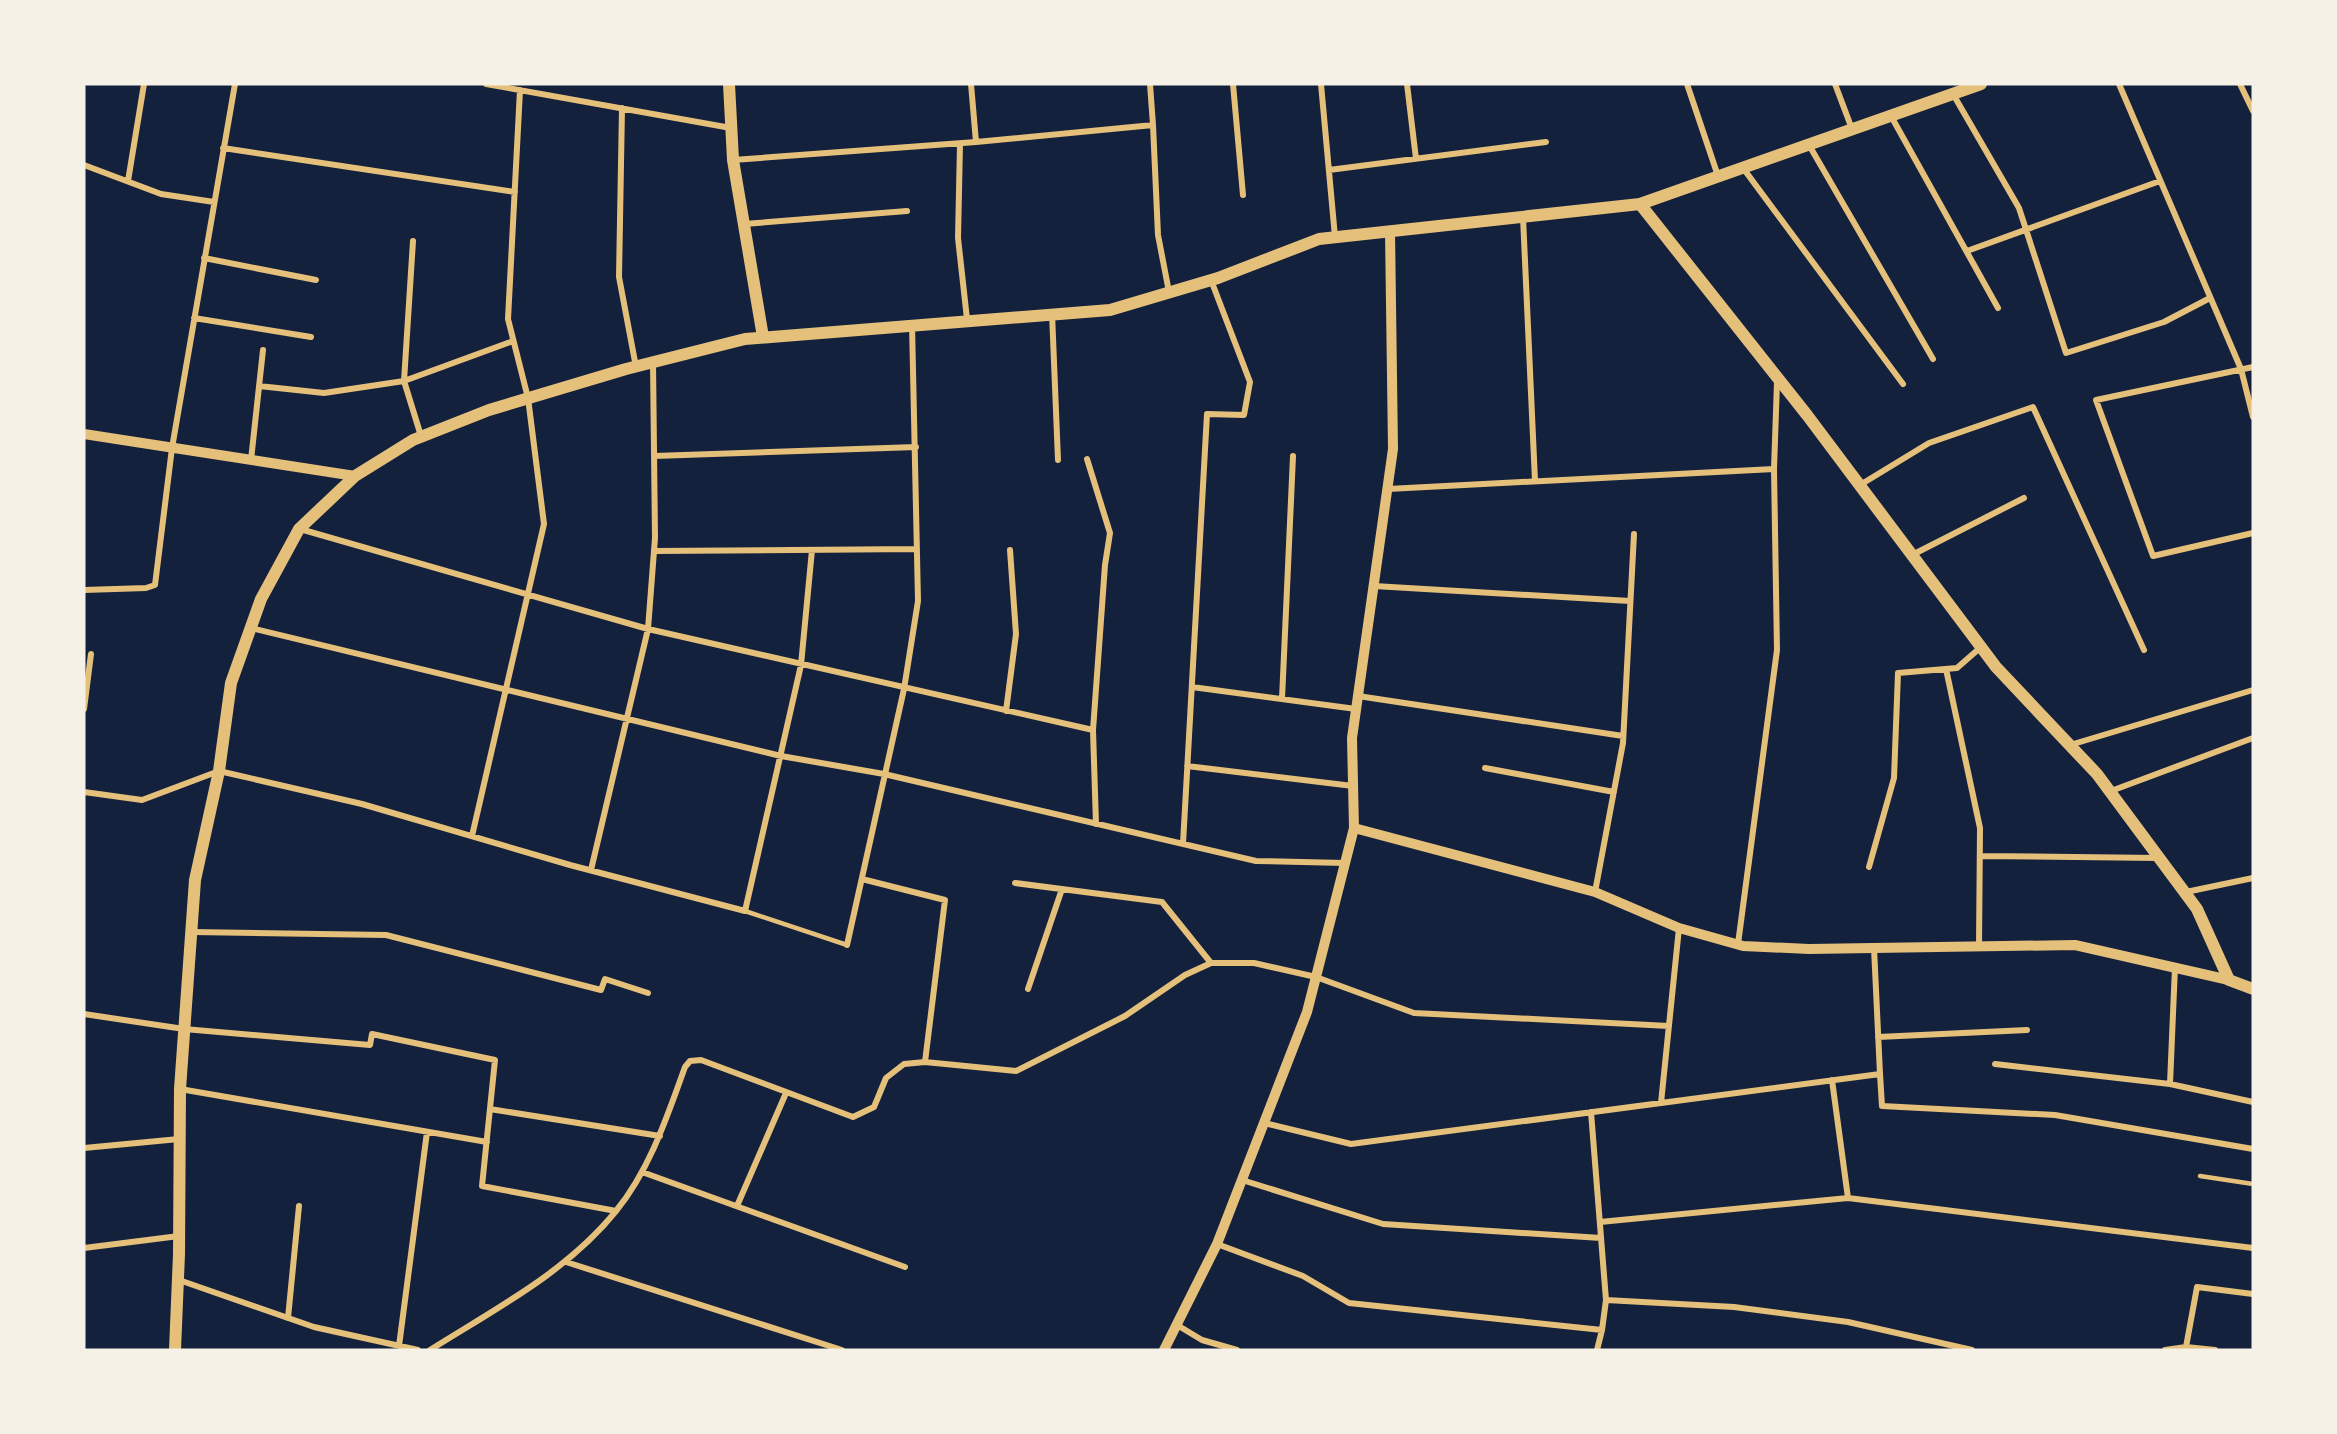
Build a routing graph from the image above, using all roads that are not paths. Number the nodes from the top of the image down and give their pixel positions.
1 (144, 84) edge
2 (235, 84) edge
3 (486, 84) edge
4 (729, 84) edge
5 (971, 84) edge
6 (1150, 84) edge
7 (1233, 84) edge
8 (1321, 84) edge
9 (1407, 84) edge
10 (1687, 84) edge
11 (1835, 84) edge
12 (1981, 84) edge
13 (2119, 84) edge
14 (2240, 84) edge
15 (520, 90) junction
16 (1953, 94) junction
17 (622, 108) junction
18 (2253, 111) edge
19 (1891, 116) junction
20 (1153, 125) junction
21 (731, 128) junction
22 (1852, 129) junction
23 (975, 142) junction
24 (1546, 142) dead end
25 (960, 144) junction
26 (1809, 144) junction
27 (224, 148) junction
28 (1416, 159) junction
29 (733, 160) junction
30 (85, 165) edge
31 (1742, 168) junction
32 (1329, 170) junction
33 (84, 174) edge
34 (1718, 176) junction
35 (128, 181) junction
36 (2160, 181) junction
37 (515, 192) junction
38 (1244, 195) dead end
39 (214, 202) junction
40 (1640, 204) junction
41 (907, 211) dead end
42 (1523, 217) junction
43 (744, 224) junction
44 (2026, 230) junction
45 (1390, 231) junction
46 (1335, 237) junction
47 (413, 241) dead end
48 (1967, 251) junction
49 (204, 258) junction
50 (316, 280) dead end
51 (1211, 280) junction
52 (1168, 292) junction
53 (2210, 298) junction
54 (1998, 308) dead end
55 (1052, 312) junction
56 (194, 318) junction
57 (967, 319) junction
58 (912, 323) junction
59 (311, 337) dead end
60 (763, 337) junction
61 (513, 341) junction
62 (263, 350) dead end
63 (1934, 359) dead end
64 (653, 362) junction
65 (636, 367) junction
66 (2253, 367) edge
67 (2241, 369) junction
68 (1778, 378) junction
69 (404, 381) junction
70 (1903, 384) dead end
71 (259, 387) junction
72 (528, 398) junction
73 (2253, 417) edge
74 (84, 434) edge
75 (422, 436) junction
76 (172, 447) junction
77 (916, 447) junction
78 (654, 456) junction
79 (1293, 456) dead end
80 (1087, 459) dead end
81 (251, 460) junction
82 (1058, 460) dead end
83 (1774, 469) junction
84 (355, 476) junction
85 (1535, 481) junction
86 (1860, 485) junction
87 (1388, 489) junction
88 (2024, 498) dead end
89 (299, 529) junction
90 (2253, 533) edge
91 (1634, 534) dead end
92 (917, 549) junction
93 (812, 550) junction
94 (1010, 550) dead end
95 (654, 551) junction
96 (1912, 555) junction
97 (1374, 586) junction
98 (84, 590) edge
99 (527, 596) junction
100 (1630, 601) junction
101 (251, 628) junction
102 (648, 629) junction
103 (1981, 647) junction
104 (2144, 650) dead end
105 (91, 654) dead end
106 (801, 665) junction
107 (1946, 669) junction
108 (1192, 687) junction
109 (508, 689) junction
110 (904, 689) junction
111 (2253, 690) edge
112 (1357, 696) junction
113 (1282, 699) junction
114 (84, 709) edge
115 (1356, 709) junction
116 (1006, 711) junction
117 (627, 718) junction
118 (1094, 730) junction
119 (1623, 736) junction
120 (2253, 738) edge
121 (2069, 745) junction
122 (781, 756) junction
123 (1188, 766) junction
124 (1485, 768) dead end
125 (219, 771) junction
126 (884, 774) junction
127 (1353, 786) junction
128 (84, 792) edge
129 (1614, 792) junction
130 (2110, 792) junction
131 (1096, 824) junction
132 (1354, 828) junction
133 (472, 836) junction
134 (1183, 844) junction
135 (1980, 856) junction
136 (2160, 858) junction
137 (1345, 863) junction
138 (1869, 867) dead end
139 (591, 870) junction
140 (2253, 878) edge
141 (862, 879) junction
142 (1015, 883) dead end
143 (1062, 889) junction
144 (1595, 892) junction
145 (2185, 892) junction
146 (746, 911) junction
147 (1679, 928) junction
148 (191, 933) junction
149 (1738, 944) junction
150 (848, 945) joint
151 (1979, 946) junction
152 (1874, 948) junction
153 (1211, 963) junction
154 (2175, 967) junction
155 (1316, 977) junction
156 (2229, 980) junction
157 (1028, 989) dead end
158 (2253, 989) edge
159 (648, 993) dead end
160 (84, 1014) edge
161 (1669, 1026) junction
162 (184, 1029) junction
163 (2027, 1030) dead end
164 (1878, 1037) junction
165 (925, 1062) junction
166 (1995, 1064) dead end
167 (1880, 1074) junction
168 (1832, 1080) junction
169 (2170, 1084) junction
170 (180, 1089) junction
171 (786, 1093) junction
172 (2253, 1102) edge
173 (1661, 1103) junction
174 (490, 1109) junction
175 (1591, 1112) junction
176 (1264, 1123) junction
177 (427, 1132) junction
178 (660, 1136) junction
179 (180, 1139) junction
180 (487, 1142) junction
181 (84, 1148) edge
182 (2253, 1149) edge
183 (642, 1172) junction
184 (2200, 1176) dead end
185 (1242, 1180) junction
186 (2253, 1184) edge
187 (1848, 1198) junction
188 (299, 1206) dead end
189 (737, 1206) junction
190 (616, 1211) junction
191 (1600, 1222) junction
192 (179, 1236) junction
193 (1601, 1238) junction
194 (1217, 1244) junction
195 (84, 1248) edge
196 (2253, 1248) edge
197 (566, 1262) junction
198 (905, 1268) dead end
199 (178, 1280) junction
200 (2253, 1294) edge
201 (1606, 1300) junction
202 (288, 1318) junction
203 (1177, 1325) junction
204 (1602, 1330) junction
205 (399, 1346) junction
206 (2186, 1347) junction
207 (175, 1350) edge
208 (418, 1350) edge
209 (430, 1350) edge
210 (842, 1350) edge
211 (1164, 1350) edge
212 (1236, 1350) edge
213 (1597, 1350) edge
214 (1972, 1350) edge
215 (2165, 1350) edge
216 (2216, 1350) edge

1 - 35 street
2 - 27 street
3 - 15 street
4 - 21 main road
5 - 23 street
6 - 20 street
7 - 38 street
8 - 32 street
9 - 28 street
10 - 34 street
11 - 22 street
12 - 16 main road
13 - 36 street
14 - 18 street
15 - 17 street
15 - 37 street
16 - 19 main road
16 - 44 street
17 - 21 street
17 - 65 street
19 - 22 main road
19 - 48 street
20 - 23 street
20 - 52 street
21 - 29 main road
22 - 26 main road
23 - 25 street
24 - 28 street
25 - 29 street
25 - 57 street
26 - 31 main road
26 - 63 street
27 - 37 street
27 - 39 street
28 - 32 street
29 - 43 main road
30 - 33 street
30 - 35 street
31 - 34 main road
31 - 70 street
32 - 46 street
34 - 40 main road
35 - 39 street
36 - 44 street
36 - 53 street
37 - 61 street
39 - 49 street
40 - 42 main road
40 - 68 main road
41 - 43 street
42 - 45 main road
42 - 85 street
43 - 60 main road
44 - 48 street
44 - 53 street
45 - 46 main road
45 - 87 street
46 - 51 main road
47 - 69 street
48 - 54 street
49 - 50 street
49 - 56 street
51 - 52 main road
51 - 108 street
52 - 55 main road
53 - 67 street
55 - 57 main road
55 - 82 street
56 - 59 street
56 - 76 street
57 - 58 main road
58 - 60 main road
58 - 77 street
60 - 64 main road
61 - 69 street
61 - 72 street
62 - 71 street
64 - 65 main road
64 - 78 street
65 - 72 main road
66 - 67 street
67 - 73 street
67 - 90 street
68 - 83 street
68 - 86 main road
69 - 71 street
69 - 75 street
71 - 81 street
72 - 75 main road
72 - 99 street
74 - 76 street
75 - 84 main road
76 - 81 street
76 - 98 street
77 - 78 street
77 - 92 street
78 - 95 street
79 - 113 street
80 - 118 street
81 - 84 street
83 - 85 street
83 - 149 street
84 - 89 main road
85 - 87 street
86 - 96 main road
86 - 104 street
87 - 97 street
88 - 96 street
89 - 99 street
89 - 101 main road
91 - 100 street
92 - 93 street
92 - 110 street
93 - 95 street
93 - 106 street
94 - 116 street
95 - 102 street
96 - 103 main road
97 - 100 street
97 - 112 street
99 - 102 street
99 - 109 street
100 - 119 street
101 - 109 street
101 - 125 main road
102 - 106 street
102 - 117 street
103 - 107 street
103 - 121 main road
105 - 114 street
106 - 110 street
106 - 122 street
107 - 135 street
107 - 138 street
108 - 113 street
108 - 123 street
109 - 117 street
109 - 133 street
110 - 116 street
110 - 126 street
111 - 121 street
112 - 115 street
112 - 119 street
113 - 115 street
115 - 127 street
116 - 118 street
117 - 122 street
117 - 139 street
118 - 131 street
119 - 129 street
120 - 130 street
121 - 130 main road
122 - 126 street
122 - 146 street
123 - 127 street
123 - 134 street
124 - 129 street
125 - 128 street
125 - 133 street
125 - 148 main road
126 - 131 street
126 - 141 street
127 - 132 street
129 - 144 street
130 - 136 main road
131 - 134 street
132 - 137 street
132 - 144 street
133 - 139 street
134 - 137 street
135 - 136 street
135 - 151 street
136 - 145 main road
137 - 155 street
139 - 146 street
140 - 145 street
141 - 150 street
141 - 165 street
142 - 143 street
143 - 153 street
143 - 157 street
144 - 147 street
145 - 156 main road
146 - 150 lane
147 - 149 street
147 - 161 street
148 - 159 street
148 - 162 main road
149 - 152 street
151 - 152 street
151 - 154 street
152 - 164 street
153 - 155 street
153 - 165 street
154 - 156 street
154 - 169 street
155 - 161 street
155 - 176 street
156 - 158 main road
160 - 162 street
161 - 173 street
162 - 170 main road
162 - 174 street
163 - 164 street
164 - 167 street
165 - 171 street
166 - 169 street
167 - 168 street
167 - 182 street
168 - 173 street
168 - 187 street
169 - 172 street
170 - 177 street
170 - 179 main road
171 - 178 street
171 - 189 street
173 - 175 street
174 - 178 street
174 - 180 street
175 - 176 street
175 - 191 street
176 - 185 street
177 - 180 street
177 - 205 street
178 - 183 street
179 - 181 street
179 - 192 main road
180 - 190 street
183 - 189 street
183 - 190 street
184 - 186 lane
185 - 193 street
185 - 194 street
187 - 191 street
187 - 196 street
188 - 202 street
189 - 198 street
190 - 197 street
191 - 193 street
192 - 195 street
192 - 199 main road
193 - 201 street
194 - 203 street
194 - 204 street
197 - 209 street
197 - 210 street
199 - 202 street
199 - 207 main road
200 - 206 street
201 - 204 street
201 - 214 street
202 - 205 street
203 - 211 street
203 - 212 street
204 - 213 street
205 - 208 street
206 - 215 street
206 - 216 street

